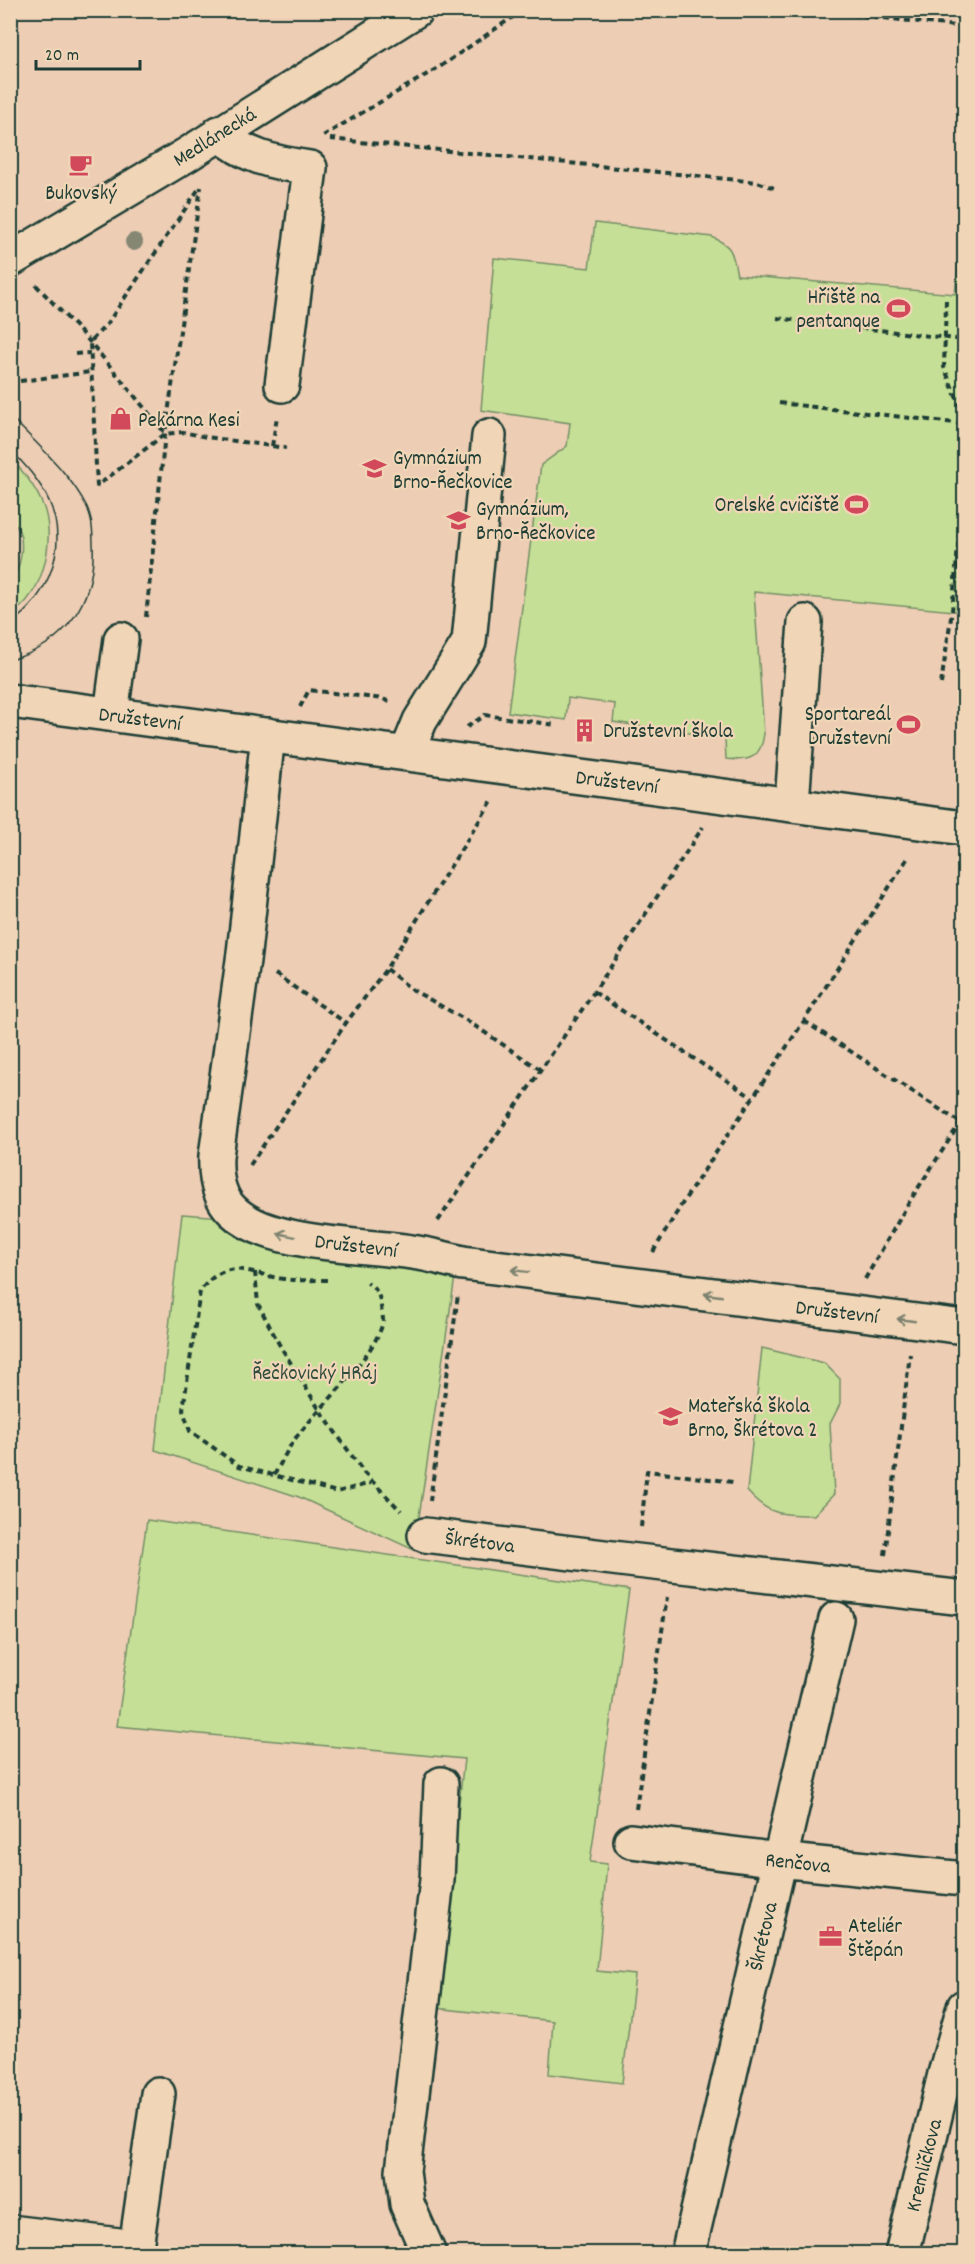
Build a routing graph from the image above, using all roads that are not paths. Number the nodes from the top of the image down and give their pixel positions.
1 (416, 10) edge
2 (219, 133) junction
3 (21, 270) edge
4 (280, 396) road end
5 (489, 436) dead end
6 (805, 622) dead end
7 (133, 631) road end
8 (10, 701) edge
9 (111, 714) junction
10 (268, 735) junction
11 (412, 742) junction
12 (792, 803) junction
13 (964, 828) edge
14 (964, 1327) edge
15 (425, 1534) road end
16 (964, 1598) edge
17 (836, 1619) dead end
18 (441, 1784) dead end
19 (631, 1840) road end
20 (779, 1860) junction
21 (964, 1879) edge
22 (964, 2007) edge
23 (158, 2094) dead end
24 (10, 2232) edge
25 (135, 2250) edge
26 (429, 2253) edge
27 (688, 2253) edge
28 (902, 2253) edge

1 - 2 street, Medlánecká
2 - 3 street, Medlánecká
2 - 4 street
5 - 11 street
6 - 12 street
7 - 9 street
8 - 9 street, Družstevní
9 - 10 street, Družstevní
10 - 11 street, Družstevní
14 -> 10 street, Družstevní
11 - 12 street, Družstevní
12 - 13 street, Družstevní
15 - 16 street, Škrétova
17 - 20 street, Škrétova
18 - 26 street
19 - 20 street, Renčova
20 - 21 street, Renčova
20 - 27 street, Škrétova
22 - 28 street, Kremličkova
23 - 25 street
24 - 25 street

